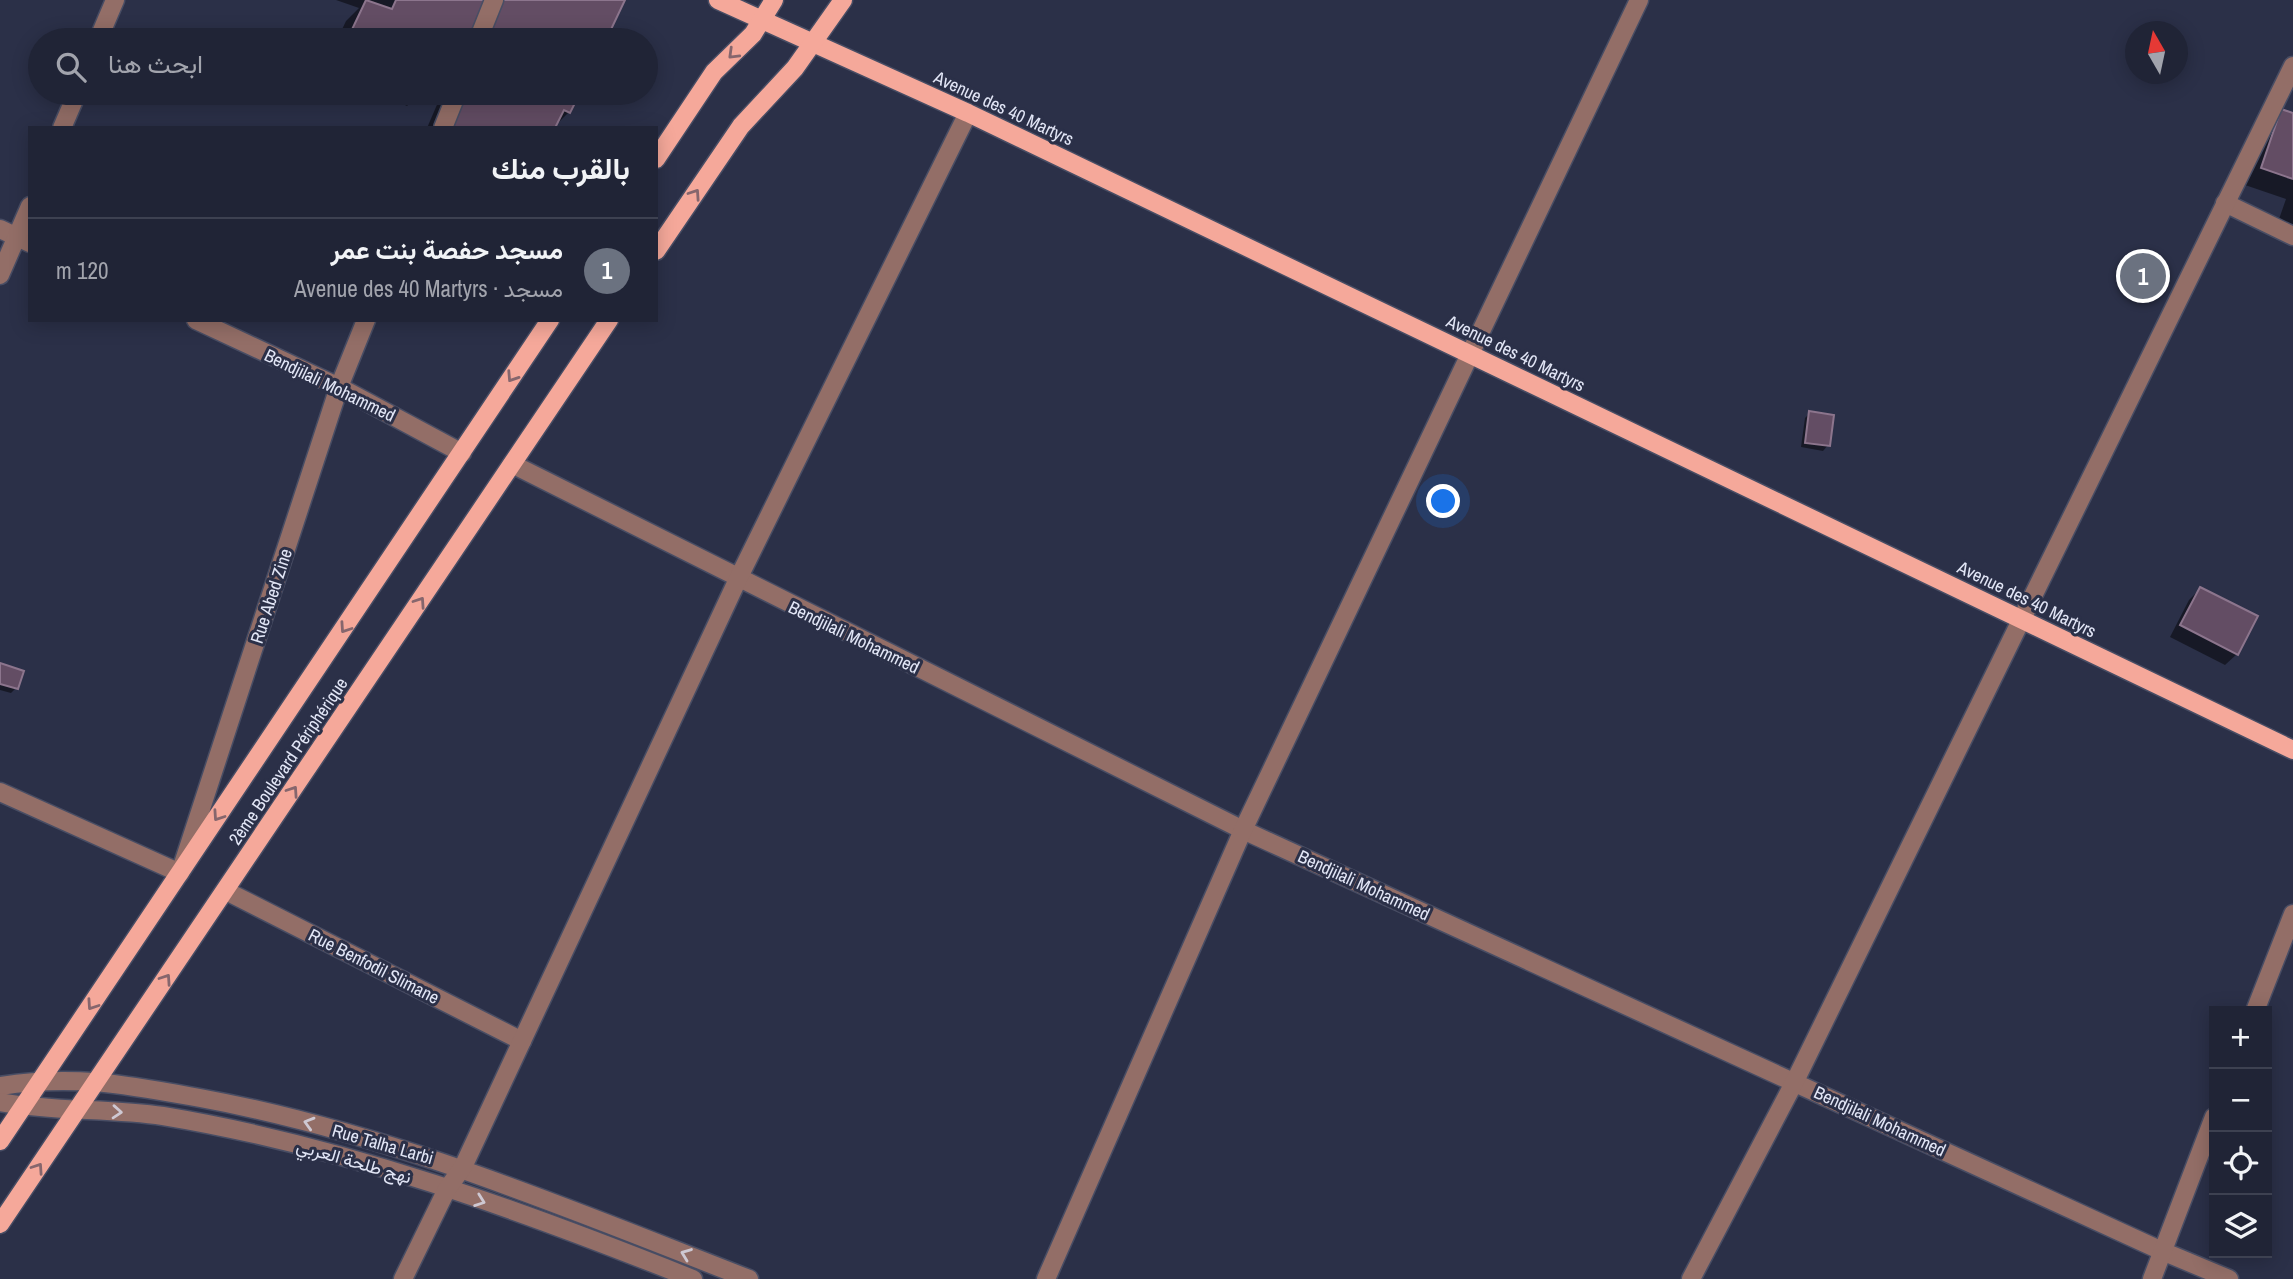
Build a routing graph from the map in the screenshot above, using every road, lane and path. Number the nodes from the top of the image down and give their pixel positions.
1 (115, 0) edge
2 (494, 0) edge
3 (718, 0) edge
4 (774, 0) edge
5 (844, 0) edge
6 (1639, 0) edge
7 (762, 20) junction
8 (103, 28) edge
9 (483, 28) edge
10 (812, 43) junction
11 (2293, 66) edge
12 (71, 105) edge
13 (452, 105) edge
14 (968, 114) junction
15 (63, 126) edge
16 (444, 126) edge
17 (658, 156) edge
18 (2225, 203) junction
19 (28, 216) edge
20 (0, 229) edge
21 (2293, 236) edge
22 (23, 240) edge
23 (658, 248) edge
24 (0, 275) edge
25 (200, 322) edge
26 (365, 322) edge
27 (549, 322) edge
28 (608, 322) edge
29 (1471, 354) junction
30 (339, 387) junction
31 (462, 453) junction
32 (512, 464) junction
33 (738, 579) junction
34 (2021, 620) junction
35 (2293, 750) edge
36 (0, 792) edge
37 (1243, 830) junction
38 (180, 873) junction
39 (226, 891) junction
40 (2293, 914) edge
41 (2257, 1006) edge
42 (522, 1041) junction
43 (42, 1079) junction
44 (97, 1080) junction
45 (1795, 1081) junction
46 (0, 1086) edge
47 (0, 1102) edge
48 (23, 1107) junction
49 (78, 1110) junction
50 (2209, 1130) edge
51 (0, 1141) edge
52 (463, 1167) junction
53 (447, 1189) junction
54 (0, 1224) edge
55 (2162, 1251) junction
56 (403, 1279) edge
57 (693, 1279) edge
58 (749, 1279) edge
59 (1046, 1279) edge
60 (1691, 1279) edge
61 (2152, 1279) edge
62 (2229, 1279) edge

1 - 8 street
2 - 9 street
3 - 7 main road, Avenue des 40 Martyrs
4 - 7 main road
5 - 10 main road
6 - 29 street
7 - 10 main road, Avenue des 40 Martyrs
7 -> 17 main road
10 - 14 main road, Avenue des 40 Martyrs
23 -> 10 main road
11 - 18 street
12 - 15 street
13 - 16 street
14 - 29 main road, Avenue des 40 Martyrs
14 - 33 street
18 - 21 street
18 - 34 street
19 - 22 street
20 - 22 street
22 - 24 street
25 - 30 street, Bendjilali Mohammed
26 - 30 street, Rue Abed Zine
27 -> 31 main road, 2ème Boulevard Périphérique
28 - 32 main road, 2ème Boulevard Périphérique
29 - 34 main road, Avenue des 40 Martyrs
29 - 37 street
30 - 31 street, Bendjilali Mohammed
30 - 38 street, Rue Abed Zine
31 -> 38 main road, 2ème Boulevard Périphérique
32 - 33 street, Bendjilali Mohammed
39 -> 32 main road, 2ème Boulevard Périphérique
33 - 37 street, Bendjilali Mohammed
33 - 42 street
34 - 35 main road, Avenue des 40 Martyrs
34 - 45 street
36 - 38 street
37 - 45 street, Bendjilali Mohammed
37 - 59 street
38 -> 43 main road, 2ème Boulevard Périphérique
39 - 42 street, Rue Benfodil Slimane
44 -> 39 main road, 2ème Boulevard Périphérique
40 - 41 street
42 - 52 street
43 - 44 street, Rue Talha Larbi
43 - 46 street, Rue Talha Larbi
43 - 48 main road, 2ème Boulevard Périphérique
44 - 49 main road, 2ème Boulevard Périphérique
52 -> 44 street, Rue Talha Larbi
45 - 55 street, Bendjilali Mohammed
45 - 60 street
47 - 48 street, نهج طلحة العربي
48 - 49 street, نهج طلحة العربي
48 - 51 main road, 2ème Boulevard Périphérique
49 -> 53 street, نهج طلحة العربي
54 -> 49 main road, 2ème Boulevard Périphérique
50 - 55 street
52 - 53 street
58 -> 52 street, Rue Talha Larbi
53 - 56 street
53 -> 57 street, نهج طلحة العربي
55 - 61 street
55 - 62 street, Bendjilali Mohammed

